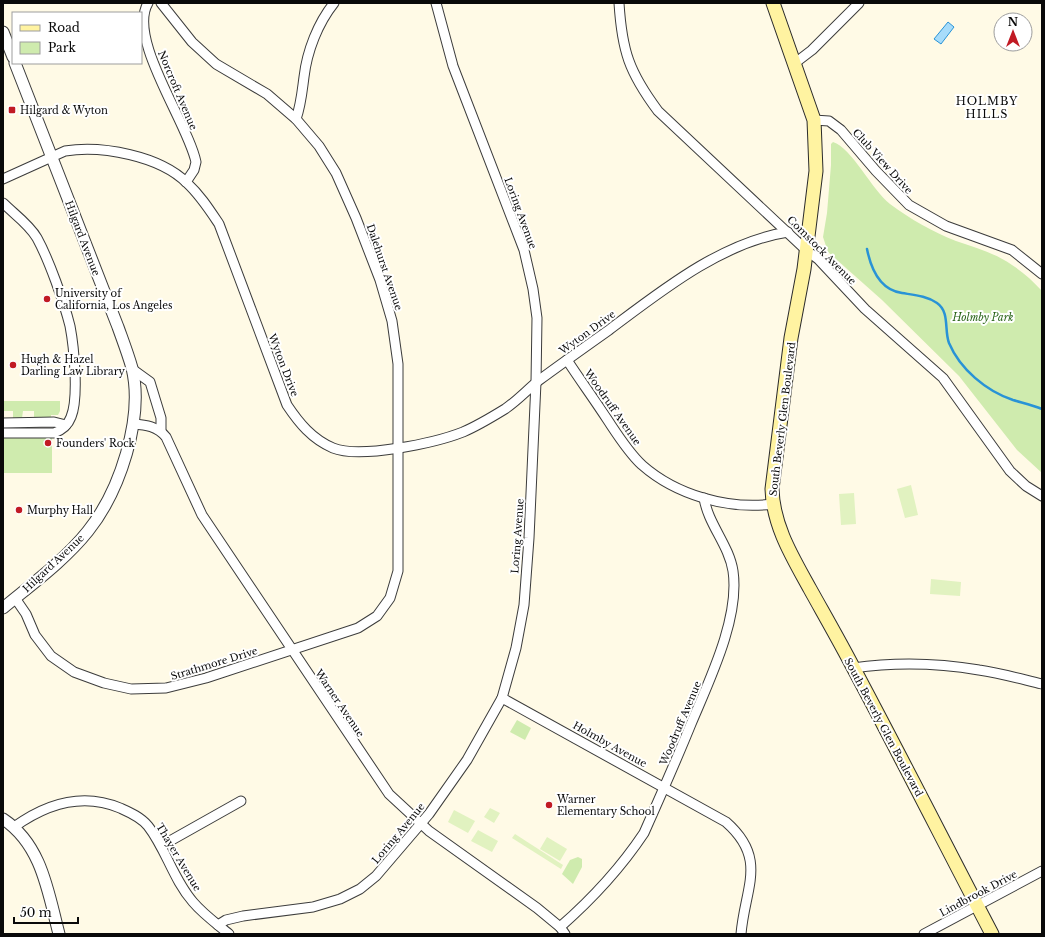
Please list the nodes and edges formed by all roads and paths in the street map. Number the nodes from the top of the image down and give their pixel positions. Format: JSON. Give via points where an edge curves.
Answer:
{"nodes":[{"id":1,"x":148,"y":3,"type":"edge"},
{"id":2,"x":161,"y":3,"type":"edge"},
{"id":3,"x":334,"y":3,"type":"edge"},
{"id":4,"x":436,"y":3,"type":"edge"},
{"id":5,"x":619,"y":3,"type":"edge"},
{"id":6,"x":773,"y":3,"type":"edge"},
{"id":7,"x":858,"y":3,"type":"edge"},
{"id":8,"x":3,"y":32,"type":"edge"},
{"id":9,"x":12,"y":54,"type":"edge"},
{"id":10,"x":795,"y":63,"type":"junction"},
{"id":11,"x":15,"y":64,"type":"edge"},
{"id":12,"x":296,"y":119,"type":"junction"},
{"id":13,"x":814,"y":120,"type":"junction"},
{"id":14,"x":52,"y":157,"type":"junction"},
{"id":15,"x":3,"y":179,"type":"edge"},
{"id":16,"x":186,"y":182,"type":"junction"},
{"id":17,"x":3,"y":203,"type":"edge"},
{"id":18,"x":788,"y":232,"type":"junction"},
{"id":19,"x":806,"y":250,"type":"junction"},
{"id":20,"x":1042,"y":274,"type":"edge"},
{"id":21,"x":568,"y":360,"type":"junction"},
{"id":22,"x":132,"y":369,"type":"junction"},
{"id":23,"x":536,"y":382,"type":"junction"},
{"id":24,"x":3,"y":423,"type":"edge"},
{"id":25,"x":132,"y":424,"type":"junction"},
{"id":26,"x":66,"y":425,"type":"junction"},
{"id":27,"x":160,"y":431,"type":"junction"},
{"id":28,"x":3,"y":433,"type":"edge"},
{"id":29,"x":399,"y":448,"type":"junction"},
{"id":30,"x":1042,"y":496,"type":"edge"},
{"id":31,"x":704,"y":498,"type":"junction"},
{"id":32,"x":772,"y":504,"type":"junction"},
{"id":33,"x":15,"y":598,"type":"junction"},
{"id":34,"x":3,"y":608,"type":"edge"},
{"id":35,"x":291,"y":650,"type":"junction"},
{"id":36,"x":853,"y":668,"type":"junction"},
{"id":37,"x":1042,"y":684,"type":"edge"},
{"id":38,"x":502,"y":698,"type":"junction"},
{"id":39,"x":665,"y":787,"type":"junction"},
{"id":40,"x":241,"y":801,"type":"dead end"},
{"id":41,"x":3,"y":819,"type":"edge"},
{"id":42,"x":420,"y":824,"type":"junction"},
{"id":43,"x":14,"y":827,"type":"junction"},
{"id":44,"x":161,"y":846,"type":"junction"},
{"id":45,"x":1042,"y":871,"type":"edge"},
{"id":46,"x":977,"y":905,"type":"junction"},
{"id":47,"x":218,"y":925,"type":"junction"},
{"id":48,"x":562,"y":931,"type":"edge"},
{"id":49,"x":59,"y":934,"type":"edge"},
{"id":50,"x":229,"y":934,"type":"edge"},
{"id":51,"x":741,"y":934,"type":"edge"},
{"id":52,"x":924,"y":934,"type":"edge"},
{"id":53,"x":992,"y":934,"type":"edge"}],
"edges":[{"from":1,"to":16,"type":"street","name":"Norcroft Avenue","via":[[144,32],[153,62],[196,162]]},
{"from":2,"to":12,"type":"street","name":"Dalehurst Avenue","via":[[192,42],[216,64],[267,94]]},
{"from":3,"to":12,"type":"street","via":[[309,52],[302,104]]},
{"from":4,"to":23,"type":"street","name":"Loring Avenue","via":[[453,66],[524,250],[537,318]]},
{"from":5,"to":18,"type":"street","name":"Comstock Avenue","via":[[625,52],[641,89],[658,111]]},
{"from":6,"to":10,"type":"main road","name":"South Beverly Glen Boulevard"},
{"from":7,"to":10,"type":"street","via":[[812,50]]},
{"from":8,"to":9,"type":"street"},
{"from":10,"to":13,"type":"main road","name":"South Beverly Glen Boulevard"},
{"from":11,"to":14,"type":"street","name":"Hilgard Avenue"},
{"from":12,"to":29,"type":"street","name":"Dalehurst Avenue","via":[[319,146],[336,173],[380,280],[392,321],[398,364]]},
{"from":13,"to":19,"type":"main road","name":"South Beverly Glen Boulevard","via":[[816,171]]},
{"from":13,"to":20,"type":"street","name":"Club View Drive","via":[[829,121],[841,130],[876,172],[909,205],[946,226],[1012,250]]},
{"from":14,"to":15,"type":"street","name":"Wyton Drive"},
{"from":14,"to":16,"type":"street","name":"Wyton Drive","via":[[76,149],[121,153],[143,158]]},
{"from":14,"to":22,"type":"street","name":"Hilgard Avenue"},
{"from":16,"to":29,"type":"street","name":"Wyton Drive","via":[[219,224],[287,405],[300,424],[315,439],[333,448],[354,453]]},
{"from":17,"to":26,"type":"street","via":[[37,238],[70,327],[73,352],[73,410]]},
{"from":18,"to":19,"type":"street","name":"Comstock Avenue"},
{"from":18,"to":21,"type":"street","name":"Wyton Drive","via":[[760,239],[701,266],[667,287]]},
{"from":19,"to":30,"type":"street","name":"Comstock Avenue","via":[[818,259],[864,309],[942,378],[1010,471]]},
{"from":19,"to":32,"type":"main road","name":"South Beverly Glen Boulevard","via":[[791,338]]},
{"from":21,"to":23,"type":"street","name":"Wyton Drive"},
{"from":21,"to":31,"type":"street","name":"Woodruff Avenue","via":[[624,444],[641,464],[673,485]]},
{"from":22,"to":25,"type":"street","name":"Hilgard Avenue"},
{"from":22,"to":27,"type":"street","via":[[150,382],[161,418]]},
{"from":23,"to":29,"type":"street","name":"Wyton Drive","via":[[506,408],[463,432],[432,442]]},
{"from":23,"to":38,"type":"street","name":"Loring Avenue","via":[[524,605],[516,648]]},
{"from":24,"to":26,"type":"street","via":[[54,422]]},
{"from":25,"to":27,"type":"street","via":[[150,426]]},
{"from":25,"to":33,"type":"street","name":"Hilgard Avenue","via":[[130,443],[104,509],[66,554]]},
{"from":26,"to":28,"type":"street","via":[[61,431],[54,433]]},
{"from":27,"to":35,"type":"street","name":"Warner Avenue","via":[[166,437],[202,515]]},
{"from":29,"to":35,"type":"street","name":"Dalehurst Avenue","via":[[398,571],[390,598],[377,616],[358,628]]},
{"from":31,"to":32,"type":"street","name":"Woodruff Avenue","via":[[755,507]]},
{"from":31,"to":39,"type":"street","name":"Woodruff Avenue","via":[[706,509],[733,569],[732,607],[710,680]]},
{"from":32,"to":36,"type":"main road","name":"South Beverly Glen Boulevard","via":[[782,536]]},
{"from":33,"to":34,"type":"street","name":"Hilgard Avenue"},
{"from":33,"to":35,"type":"street","name":"Strathmore Drive","via":[[51,656],[74,672],[131,689],[166,688],[206,678]]},
{"from":35,"to":42,"type":"street","name":"Warner Avenue","via":[[389,794]]},
{"from":36,"to":37,"type":"street","via":[[885,664],[941,666],[979,670]]},
{"from":36,"to":46,"type":"main road","name":"South Beverly Glen Boulevard"},
{"from":38,"to":39,"type":"street","name":"Holmby Avenue"},
{"from":38,"to":42,"type":"street","name":"Loring Avenue","via":[[467,760]]},
{"from":39,"to":48,"type":"street","name":"Woodruff Avenue","via":[[644,833],[630,854]]},
{"from":39,"to":51,"type":"street","name":"Holmby Avenue","via":[[726,822],[739,833],[747,846],[751,871]]},
{"from":40,"to":44,"type":"street"},
{"from":41,"to":43,"type":"street"},
{"from":42,"to":47,"type":"street","name":"Loring Avenue","via":[[376,876],[360,889],[340,899],[313,907],[243,916]]},
{"from":42,"to":48,"type":"street","name":"Warner Avenue","via":[[537,908]]},
{"from":43,"to":44,"type":"street","name":"Thayer Avenue","via":[[54,805],[92,800],[131,813],[147,824]]},
{"from":43,"to":49,"type":"street","via":[[38,861]]},
{"from":44,"to":47,"type":"street","name":"Thayer Avenue","via":[[192,902]]},
{"from":45,"to":46,"type":"street","name":"Lindbrook Drive"},
{"from":46,"to":52,"type":"street","name":"Lindbrook Drive"},
{"from":46,"to":53,"type":"main road","name":"South Beverly Glen Boulevard"},
{"from":47,"to":50,"type":"street","name":"Thayer Avenue"}]}
